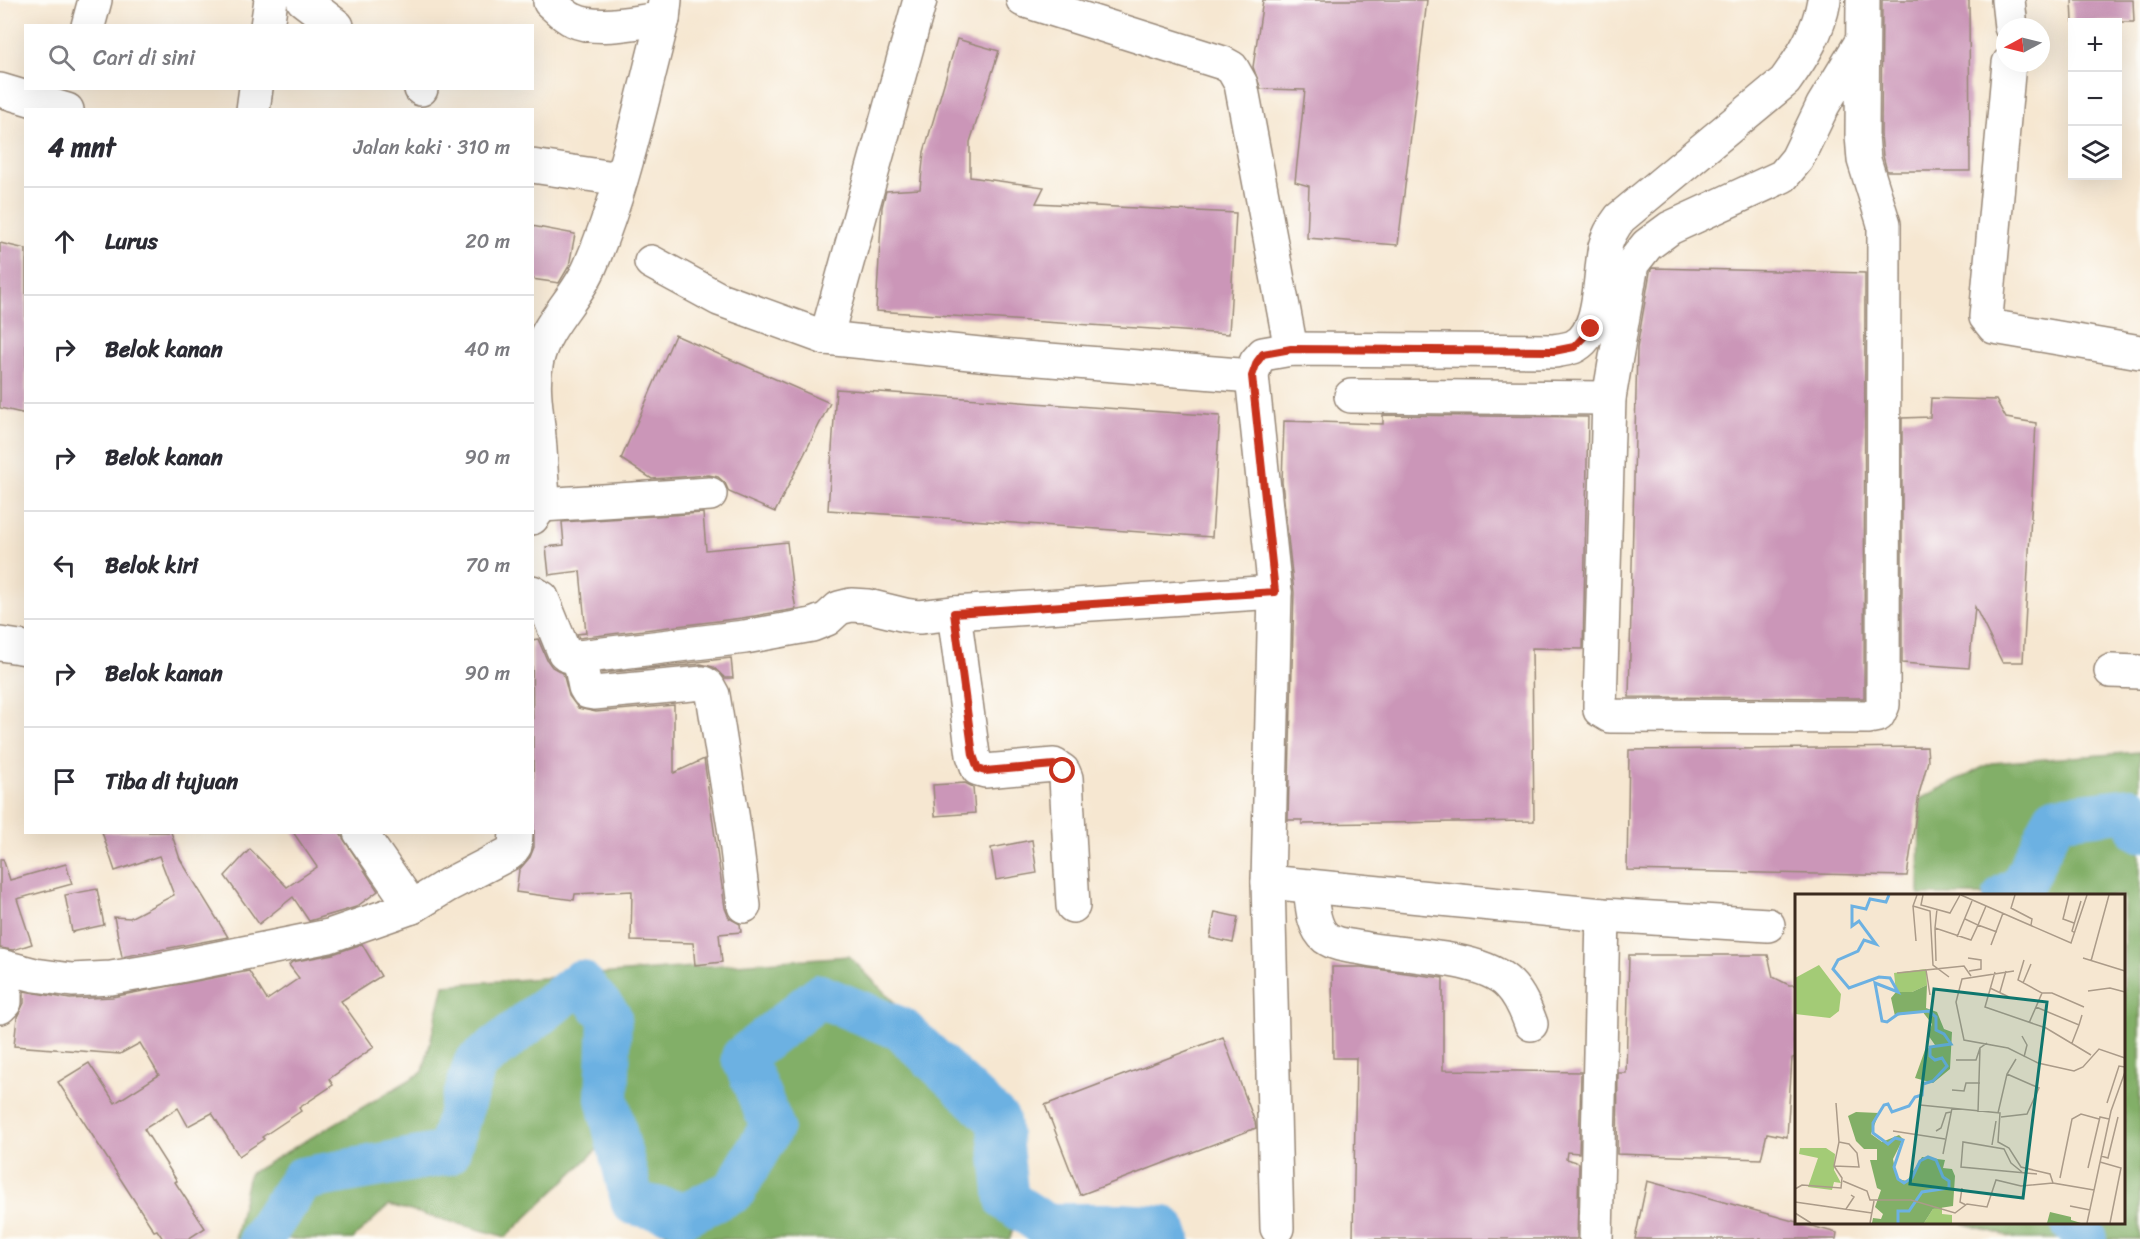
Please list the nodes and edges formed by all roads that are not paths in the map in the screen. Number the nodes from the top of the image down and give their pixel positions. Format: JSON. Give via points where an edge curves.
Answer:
{"nodes":[{"id":1,"x":95,"y":0,"type":"edge"},
{"id":2,"x":271,"y":0,"type":"edge"},
{"id":3,"x":303,"y":0,"type":"edge"},
{"id":4,"x":920,"y":0,"type":"edge"},
{"id":5,"x":1023,"y":0,"type":"edge"},
{"id":6,"x":1824,"y":0,"type":"edge"},
{"id":7,"x":1863,"y":0,"type":"edge"},
{"id":8,"x":2008,"y":0,"type":"edge"},
{"id":9,"x":550,"y":2,"type":"dead end"},
{"id":10,"x":664,"y":9,"type":"edge"},
{"id":11,"x":2010,"y":18,"type":"edge"},
{"id":12,"x":89,"y":24,"type":"edge"},
{"id":13,"x":267,"y":24,"type":"edge"},
{"id":14,"x":334,"y":24,"type":"edge"},
{"id":15,"x":1862,"y":41,"type":"junction"},
{"id":16,"x":2008,"y":72,"type":"edge"},
{"id":17,"x":0,"y":90,"type":"edge"},
{"id":18,"x":71,"y":90,"type":"edge"},
{"id":19,"x":256,"y":90,"type":"edge"},
{"id":20,"x":63,"y":108,"type":"edge"},
{"id":21,"x":66,"y":108,"type":"edge"},
{"id":22,"x":253,"y":108,"type":"edge"},
{"id":23,"x":534,"y":166,"type":"edge"},
{"id":24,"x":621,"y":179,"type":"junction"},
{"id":25,"x":651,"y":262,"type":"dead end"},
{"id":26,"x":826,"y":338,"type":"junction"},
{"id":27,"x":1291,"y":349,"type":"junction"},
{"id":28,"x":2140,"y":352,"type":"edge"},
{"id":29,"x":1252,"y":376,"type":"junction"},
{"id":30,"x":1351,"y":396,"type":"dead end"},
{"id":31,"x":1609,"y":398,"type":"junction"},
{"id":32,"x":710,"y":494,"type":"dead end"},
{"id":33,"x":537,"y":511,"type":"edge"},
{"id":34,"x":1275,"y":592,"type":"junction"},
{"id":35,"x":534,"y":593,"type":"edge"},
{"id":36,"x":954,"y":613,"type":"junction"},
{"id":37,"x":0,"y":644,"type":"edge"},
{"id":38,"x":24,"y":648,"type":"edge"},
{"id":39,"x":579,"y":657,"type":"junction"},
{"id":40,"x":361,"y":834,"type":"edge"},
{"id":41,"x":516,"y":834,"type":"edge"},
{"id":42,"x":1268,"y":882,"type":"junction"},
{"id":43,"x":1310,"y":886,"type":"junction"},
{"id":44,"x":744,"y":906,"type":"dead end"},
{"id":45,"x":1073,"y":906,"type":"dead end"},
{"id":46,"x":412,"y":907,"type":"junction"},
{"id":47,"x":1604,"y":915,"type":"junction"},
{"id":48,"x":1768,"y":925,"type":"dead end"},
{"id":49,"x":2,"y":967,"type":"edge"},
{"id":50,"x":0,"y":1006,"type":"edge"},
{"id":51,"x":1531,"y":1024,"type":"dead end"},
{"id":52,"x":1276,"y":1228,"type":"dead end"},
{"id":53,"x":1596,"y":1239,"type":"edge"}],
"edges":[{"from":1,"to":12,"type":"street"},
{"from":2,"to":13,"type":"street"},
{"from":3,"to":14,"type":"street"},
{"from":4,"to":26,"type":"street"},
{"from":5,"to":27,"type":"street","via":[[1232,68],[1241,84]]},
{"from":6,"to":27,"type":"street","via":[[1816,30],[1785,81],[1620,218],[1605,247],[1591,329],[1574,347],[1554,351]]},
{"from":7,"to":15,"type":"street"},
{"from":8,"to":11,"type":"street"},
{"from":9,"to":10,"type":"street","via":[[573,20],[604,25]]},
{"from":10,"to":24,"type":"street"},
{"from":15,"to":31,"type":"street","via":[[1797,159],[1783,176],[1670,228],[1647,244],[1632,264]]},
{"from":15,"to":31,"type":"street","via":[[1864,160],[1884,224],[1883,705],[1878,715],[1610,716],[1600,710]]},
{"from":16,"to":28,"type":"street","via":[[1986,317],[1994,327]]},
{"from":17,"to":20,"type":"street"},
{"from":18,"to":21,"type":"street"},
{"from":19,"to":22,"type":"street"},
{"from":23,"to":24,"type":"street"},
{"from":24,"to":33,"type":"street","via":[[588,271],[551,328],[537,358]]},
{"from":25,"to":26,"type":"street","via":[[719,299]]},
{"from":26,"to":29,"type":"street"},
{"from":27,"to":29,"type":"street","via":[[1263,354]]},
{"from":29,"to":34,"type":"street"},
{"from":30,"to":31,"type":"street"},
{"from":32,"to":33,"type":"street"},
{"from":34,"to":36,"type":"street"},
{"from":34,"to":42,"type":"street"},
{"from":35,"to":39,"type":"street","via":[[542,598],[564,652]]},
{"from":36,"to":39,"type":"street","via":[[919,617],[850,604],[812,625]]},
{"from":36,"to":45,"type":"street","via":[[978,769],[1054,765],[1063,771]]},
{"from":37,"to":38,"type":"street"},
{"from":39,"to":44,"type":"street","via":[[588,692],[703,683],[708,686],[717,718]]},
{"from":40,"to":46,"type":"street"},
{"from":41,"to":46,"type":"street","via":[[510,853]]},
{"from":42,"to":43,"type":"street"},
{"from":42,"to":52,"type":"street"},
{"from":43,"to":47,"type":"street"},
{"from":43,"to":51,"type":"street","via":[[1315,919],[1326,938],[1371,950],[1471,964],[1496,973],[1523,1003]]},
{"from":46,"to":49,"type":"street","via":[[329,936],[111,978],[72,980]]},
{"from":47,"to":48,"type":"street"},
{"from":47,"to":53,"type":"street"},
{"from":49,"to":50,"type":"street","via":[[6,1002]]}]}
